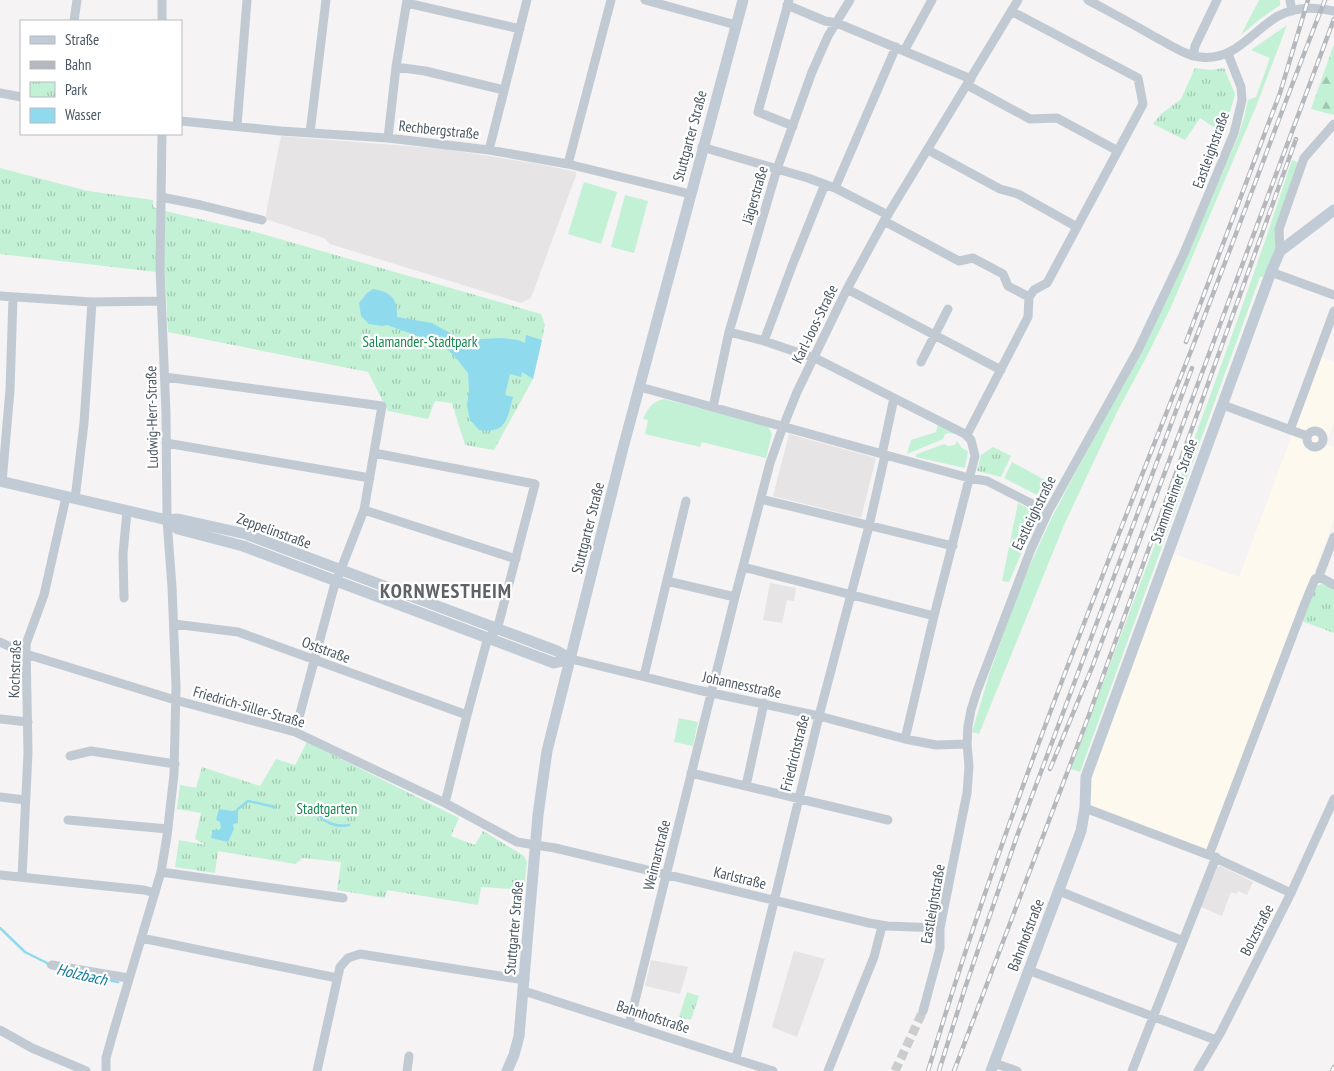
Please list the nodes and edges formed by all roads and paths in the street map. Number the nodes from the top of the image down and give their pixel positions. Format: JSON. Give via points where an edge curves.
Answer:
{"nodes":[{"id":1,"x":77,"y":0,"type":"edge"},
{"id":2,"x":162,"y":0,"type":"edge"},
{"id":3,"x":247,"y":0,"type":"edge"},
{"id":4,"x":326,"y":0,"type":"edge"},
{"id":5,"x":527,"y":0,"type":"edge"},
{"id":6,"x":611,"y":0,"type":"edge"},
{"id":7,"x":645,"y":0,"type":"edge"},
{"id":8,"x":743,"y":0,"type":"edge"},
{"id":9,"x":850,"y":0,"type":"edge"},
{"id":10,"x":932,"y":0,"type":"edge"},
{"id":11,"x":1018,"y":0,"type":"edge"},
{"id":12,"x":1088,"y":0,"type":"edge"},
{"id":13,"x":1217,"y":0,"type":"edge"},
{"id":14,"x":1290,"y":0,"type":"edge"},
{"id":15,"x":407,"y":2,"type":"edge"},
{"id":16,"x":788,"y":2,"type":"edge"},
{"id":17,"x":668,"y":3,"type":"edge"},
{"id":18,"x":1012,"y":10,"type":"junction"},
{"id":19,"x":1293,"y":11,"type":"junction"},
{"id":20,"x":1334,"y":12,"type":"edge"},
{"id":21,"x":74,"y":20,"type":"edge"},
{"id":22,"x":162,"y":20,"type":"edge"},
{"id":23,"x":837,"y":23,"type":"junction"},
{"id":24,"x":736,"y":25,"type":"junction"},
{"id":25,"x":520,"y":29,"type":"junction"},
{"id":26,"x":900,"y":49,"type":"junction"},
{"id":27,"x":1228,"y":54,"type":"junction"},
{"id":28,"x":1193,"y":56,"type":"junction"},
{"id":29,"x":396,"y":67,"type":"junction"},
{"id":30,"x":969,"y":82,"type":"junction"},
{"id":31,"x":504,"y":90,"type":"junction"},
{"id":32,"x":0,"y":93,"type":"edge"},
{"id":33,"x":20,"y":97,"type":"edge"},
{"id":34,"x":182,"y":121,"type":"edge"},
{"id":35,"x":1334,"y":124,"type":"edge"},
{"id":36,"x":237,"y":126,"type":"junction"},
{"id":37,"x":793,"y":126,"type":"junction"},
{"id":38,"x":310,"y":132,"type":"junction"},
{"id":39,"x":162,"y":135,"type":"edge"},
{"id":40,"x":388,"y":138,"type":"junction"},
{"id":41,"x":702,"y":147,"type":"junction"},
{"id":42,"x":489,"y":150,"type":"junction"},
{"id":43,"x":928,"y":150,"type":"junction"},
{"id":44,"x":1118,"y":151,"type":"junction"},
{"id":45,"x":568,"y":164,"type":"junction"},
{"id":46,"x":776,"y":169,"type":"junction"},
{"id":47,"x":825,"y":184,"type":"junction"},
{"id":48,"x":835,"y":188,"type":"junction"},
{"id":49,"x":690,"y":194,"type":"junction"},
{"id":50,"x":161,"y":197,"type":"junction"},
{"id":51,"x":1334,"y":210,"type":"edge"},
{"id":52,"x":886,"y":218,"type":"junction"},
{"id":53,"x":262,"y":220,"type":"dead end"},
{"id":54,"x":1077,"y":227,"type":"junction"},
{"id":55,"x":1280,"y":251,"type":"junction"},
{"id":56,"x":1271,"y":272,"type":"junction"},
{"id":57,"x":847,"y":289,"type":"junction"},
{"id":58,"x":1334,"y":295,"type":"edge"},
{"id":59,"x":0,"y":296,"type":"edge"},
{"id":60,"x":1029,"y":296,"type":"junction"},
{"id":61,"x":13,"y":298,"type":"junction"},
{"id":62,"x":161,"y":301,"type":"junction"},
{"id":63,"x":92,"y":302,"type":"junction"},
{"id":64,"x":948,"y":309,"type":"dead end"},
{"id":65,"x":1334,"y":311,"type":"edge"},
{"id":66,"x":729,"y":332,"type":"junction"},
{"id":67,"x":936,"y":334,"type":"junction"},
{"id":68,"x":764,"y":341,"type":"junction"},
{"id":69,"x":814,"y":358,"type":"junction"},
{"id":70,"x":921,"y":362,"type":"dead end"},
{"id":71,"x":1001,"y":370,"type":"junction"},
{"id":72,"x":165,"y":378,"type":"junction"},
{"id":73,"x":640,"y":387,"type":"junction"},
{"id":74,"x":894,"y":398,"type":"junction"},
{"id":75,"x":1223,"y":405,"type":"junction"},
{"id":76,"x":713,"y":407,"type":"junction"},
{"id":77,"x":784,"y":426,"type":"junction"},
{"id":78,"x":1290,"y":430,"type":"junction"},
{"id":79,"x":969,"y":431,"type":"dead end"},
{"id":80,"x":1307,"y":436,"type":"dead end"},
{"id":81,"x":166,"y":443,"type":"junction"},
{"id":82,"x":374,"y":453,"type":"junction"},
{"id":83,"x":884,"y":455,"type":"junction"},
{"id":84,"x":370,"y":478,"type":"junction"},
{"id":85,"x":969,"y":478,"type":"junction"},
{"id":86,"x":1,"y":481,"type":"edge"},
{"id":87,"x":70,"y":498,"type":"junction"},
{"id":88,"x":762,"y":500,"type":"junction"},
{"id":89,"x":686,"y":501,"type":"dead end"},
{"id":90,"x":364,"y":510,"type":"junction"},
{"id":91,"x":127,"y":511,"type":"junction"},
{"id":92,"x":1048,"y":512,"type":"junction"},
{"id":93,"x":168,"y":520,"type":"junction"},
{"id":94,"x":869,"y":526,"type":"junction"},
{"id":95,"x":1334,"y":537,"type":"edge"},
{"id":96,"x":952,"y":546,"type":"junction"},
{"id":97,"x":516,"y":559,"type":"junction"},
{"id":98,"x":743,"y":567,"type":"junction"},
{"id":99,"x":338,"y":575,"type":"junction"},
{"id":100,"x":1320,"y":577,"type":"junction"},
{"id":101,"x":666,"y":581,"type":"junction"},
{"id":102,"x":1334,"y":584,"type":"edge"},
{"id":103,"x":850,"y":596,"type":"junction"},
{"id":104,"x":735,"y":597,"type":"junction"},
{"id":105,"x":124,"y":598,"type":"dead end"},
{"id":106,"x":934,"y":616,"type":"junction"},
{"id":107,"x":174,"y":624,"type":"junction"},
{"id":108,"x":493,"y":633,"type":"junction"},
{"id":109,"x":0,"y":642,"type":"edge"},
{"id":110,"x":26,"y":654,"type":"junction"},
{"id":111,"x":571,"y":659,"type":"junction"},
{"id":112,"x":314,"y":660,"type":"junction"},
{"id":113,"x":644,"y":676,"type":"junction"},
{"id":114,"x":712,"y":692,"type":"junction"},
{"id":115,"x":175,"y":700,"type":"junction"},
{"id":116,"x":764,"y":703,"type":"junction"},
{"id":117,"x":466,"y":715,"type":"junction"},
{"id":118,"x":819,"y":716,"type":"junction"},
{"id":119,"x":0,"y":719,"type":"edge"},
{"id":120,"x":28,"y":722,"type":"junction"},
{"id":121,"x":295,"y":732,"type":"junction"},
{"id":122,"x":905,"y":739,"type":"junction"},
{"id":123,"x":967,"y":744,"type":"junction"},
{"id":124,"x":70,"y":756,"type":"dead end"},
{"id":125,"x":175,"y":764,"type":"junction"},
{"id":126,"x":691,"y":773,"type":"junction"},
{"id":127,"x":746,"y":786,"type":"junction"},
{"id":128,"x":0,"y":797,"type":"edge"},
{"id":129,"x":798,"y":799,"type":"junction"},
{"id":130,"x":1334,"y":799,"type":"edge"},
{"id":131,"x":25,"y":800,"type":"junction"},
{"id":132,"x":445,"y":803,"type":"junction"},
{"id":133,"x":1085,"y":808,"type":"junction"},
{"id":134,"x":68,"y":820,"type":"dead end"},
{"id":135,"x":888,"y":820,"type":"dead end"},
{"id":136,"x":168,"y":829,"type":"junction"},
{"id":137,"x":536,"y":845,"type":"junction"},
{"id":138,"x":1213,"y":856,"type":"junction"},
{"id":139,"x":161,"y":872,"type":"junction"},
{"id":140,"x":0,"y":875,"type":"edge"},
{"id":141,"x":667,"y":875,"type":"junction"},
{"id":142,"x":22,"y":877,"type":"junction"},
{"id":143,"x":1059,"y":891,"type":"junction"},
{"id":144,"x":155,"y":893,"type":"junction"},
{"id":145,"x":1291,"y":893,"type":"junction"},
{"id":146,"x":343,"y":898,"type":"dead end"},
{"id":147,"x":773,"y":901,"type":"junction"},
{"id":148,"x":882,"y":926,"type":"junction"},
{"id":149,"x":940,"y":928,"type":"junction"},
{"id":150,"x":141,"y":938,"type":"junction"},
{"id":151,"x":1183,"y":941,"type":"junction"},
{"id":152,"x":52,"y":965,"type":"dead end"},
{"id":153,"x":1028,"y":970,"type":"junction"},
{"id":154,"x":128,"y":978,"type":"junction"},
{"id":155,"x":337,"y":978,"type":"junction"},
{"id":156,"x":524,"y":986,"type":"junction"},
{"id":157,"x":923,"y":1011,"type":"tunnel mouth"},
{"id":158,"x":1153,"y":1017,"type":"junction"},
{"id":159,"x":629,"y":1025,"type":"junction"},
{"id":160,"x":0,"y":1030,"type":"edge"},
{"id":161,"x":1216,"y":1040,"type":"junction"},
{"id":162,"x":409,"y":1056,"type":"dead end"},
{"id":163,"x":736,"y":1058,"type":"junction"},
{"id":164,"x":993,"y":1067,"type":"edge"},
{"id":165,"x":86,"y":1071,"type":"edge"},
{"id":166,"x":106,"y":1071,"type":"edge"},
{"id":167,"x":318,"y":1071,"type":"edge"},
{"id":168,"x":407,"y":1071,"type":"edge"},
{"id":169,"x":507,"y":1071,"type":"edge"},
{"id":170,"x":773,"y":1071,"type":"edge"},
{"id":171,"x":828,"y":1071,"type":"edge"},
{"id":172,"x":1017,"y":1071,"type":"edge"},
{"id":173,"x":1132,"y":1071,"type":"edge"},
{"id":174,"x":1198,"y":1071,"type":"edge"}],
"edges":[{"from":1,"to":21,"type":"street"},
{"from":2,"to":22,"type":"street"},
{"from":3,"to":36,"type":"street"},
{"from":4,"to":38,"type":"street"},
{"from":5,"to":25,"type":"street"},
{"from":6,"to":45,"type":"street"},
{"from":7,"to":17,"type":"street"},
{"from":8,"to":24,"type":"main road","name":"Stuttgarter Straße"},
{"from":9,"to":23,"type":"street","name":"Jägerstraße"},
{"from":10,"to":26,"type":"street"},
{"from":11,"to":18,"type":"street","name":"Karl-Joos-Straße"},
{"from":12,"to":28,"type":"street"},
{"from":13,"to":28,"type":"street"},
{"from":14,"to":19,"type":"street"},
{"from":15,"to":25,"type":"street"},
{"from":15,"to":29,"type":"street"},
{"from":16,"to":23,"type":"street","via":[[825,21]]},
{"from":16,"to":37,"type":"street","via":[[758,112]]},
{"from":17,"to":24,"type":"street"},
{"from":18,"to":30,"type":"street","name":"Karl-Joos-Straße"},
{"from":18,"to":44,"type":"street","via":[[1138,78],[1143,104]]},
{"from":19,"to":20,"type":"street","via":[[1309,8]]},
{"from":19,"to":27,"type":"street","via":[[1278,16]]},
{"from":23,"to":26,"type":"street"},
{"from":23,"to":37,"type":"street","name":"Jägerstraße","via":[[824,45]]},
{"from":24,"to":41,"type":"main road","name":"Stuttgarter Straße"},
{"from":25,"to":31,"type":"street"},
{"from":26,"to":30,"type":"street"},
{"from":26,"to":48,"type":"street"},
{"from":27,"to":28,"type":"street","via":[[1210,58]]},
{"from":27,"to":92,"type":"street","name":"Eastleighstraße","via":[[1241,87],[1242,100],[1234,133],[1184,253],[1138,350]]},
{"from":29,"to":31,"type":"street"},
{"from":29,"to":40,"type":"street"},
{"from":30,"to":43,"type":"street","name":"Karl-Joos-Straße"},
{"from":30,"to":44,"type":"street","via":[[1030,119],[1057,118]]},
{"from":31,"to":42,"type":"street"},
{"from":32,"to":33,"type":"street"},
{"from":34,"to":36,"type":"street","name":"Rechbergstraße"},
{"from":35,"to":55,"type":"street","via":[[1304,158],[1279,229]]},
{"from":36,"to":38,"type":"street","name":"Rechbergstraße"},
{"from":37,"to":46,"type":"street","name":"Jägerstraße"},
{"from":38,"to":40,"type":"street","name":"Rechbergstraße"},
{"from":39,"to":50,"type":"street","name":"Ludwig-Herr-Straße"},
{"from":40,"to":42,"type":"street","name":"Rechbergstraße"},
{"from":41,"to":46,"type":"street"},
{"from":41,"to":49,"type":"main road","name":"Stuttgarter Straße"},
{"from":42,"to":45,"type":"street","name":"Rechbergstraße"},
{"from":43,"to":52,"type":"street","name":"Karl-Joos-Straße"},
{"from":43,"to":54,"type":"street"},
{"from":44,"to":54,"type":"street"},
{"from":45,"to":49,"type":"street","name":"Rechbergstraße"},
{"from":46,"to":47,"type":"street"},
{"from":46,"to":66,"type":"street","name":"Jägerstraße"},
{"from":47,"to":48,"type":"street"},
{"from":47,"to":68,"type":"street"},
{"from":48,"to":52,"type":"street"},
{"from":49,"to":73,"type":"main road","name":"Stuttgarter Straße"},
{"from":50,"to":53,"type":"street"},
{"from":50,"to":62,"type":"street","name":"Ludwig-Herr-Straße"},
{"from":51,"to":55,"type":"main road","name":"Stammheimer Straße"},
{"from":52,"to":57,"type":"street","name":"Karl-Joos-Straße"},
{"from":52,"to":60,"type":"street","via":[[959,261],[973,258],[1003,274],[1008,286]]},
{"from":54,"to":60,"type":"street","via":[[1047,283]]},
{"from":55,"to":56,"type":"main road","name":"Stammheimer Straße"},
{"from":56,"to":58,"type":"street"},
{"from":56,"to":75,"type":"main road","name":"Stammheimer Straße"},
{"from":57,"to":67,"type":"street"},
{"from":57,"to":69,"type":"street","name":"Karl-Joos-Straße"},
{"from":59,"to":61,"type":"street"},
{"from":60,"to":71,"type":"street","via":[[1028,317]]},
{"from":61,"to":63,"type":"street"},
{"from":61,"to":86,"type":"street","via":[[10,390]]},
{"from":62,"to":63,"type":"street"},
{"from":62,"to":72,"type":"street","name":"Ludwig-Herr-Straße"},
{"from":63,"to":87,"type":"street","name":"Kochstraße","via":[[84,423]]},
{"from":64,"to":67,"type":"street"},
{"from":65,"to":78,"type":"street"},
{"from":66,"to":68,"type":"street"},
{"from":66,"to":76,"type":"street","name":"Jägerstraße"},
{"from":67,"to":70,"type":"street"},
{"from":67,"to":71,"type":"street"},
{"from":68,"to":69,"type":"street"},
{"from":69,"to":74,"type":"street"},
{"from":69,"to":77,"type":"street","name":"Karl-Joos-Straße"},
{"from":71,"to":79,"type":"street"},
{"from":72,"to":81,"type":"street","name":"Ludwig-Herr-Straße"},
{"from":72,"to":82,"type":"street","via":[[382,406]]},
{"from":73,"to":76,"type":"street"},
{"from":73,"to":111,"type":"main road","name":"Stuttgarter Straße"},
{"from":74,"to":83,"type":"street","name":"Friedrichstraße"},
{"from":74,"to":85,"type":"street","via":[[971,440],[975,456]]},
{"from":75,"to":78,"type":"street"},
{"from":75,"to":133,"type":"main road","name":"Stammheimer Straße","via":[[1086,777]]},
{"from":76,"to":77,"type":"street"},
{"from":77,"to":83,"type":"street"},
{"from":77,"to":88,"type":"street","name":"Karl-Joos-Straße","via":[[770,463]]},
{"from":78,"to":80,"type":"street"},
{"from":81,"to":84,"type":"street"},
{"from":81,"to":93,"type":"street","name":"Ludwig-Herr-Straße"},
{"from":82,"to":84,"type":"street"},
{"from":82,"to":97,"type":"street","via":[[535,484]]},
{"from":83,"to":85,"type":"street"},
{"from":83,"to":94,"type":"street","name":"Friedrichstraße"},
{"from":84,"to":90,"type":"street"},
{"from":85,"to":92,"type":"street","via":[[987,481]]},
{"from":85,"to":96,"type":"street"},
{"from":86,"to":87,"type":"main road","name":"Zeppelinstraße"},
{"from":87,"to":91,"type":"main road","name":"Zeppelinstraße"},
{"from":87,"to":110,"type":"street","name":"Kochstraße","via":[[44,595],[26,644]]},
{"from":88,"to":94,"type":"street"},
{"from":88,"to":98,"type":"street","name":"Karl-Joos-Straße"},
{"from":89,"to":101,"type":"street"},
{"from":90,"to":97,"type":"street"},
{"from":90,"to":99,"type":"street"},
{"from":91,"to":93,"type":"main road","name":"Zeppelinstraße"},
{"from":91,"to":105,"type":"street","via":[[123,554]]},
{"from":92,"to":123,"type":"street","name":"Eastleighstraße","via":[[970,710]]},
{"from":93,"to":99,"type":"main road","name":"Zeppelinstraße","via":[[178,528]]},
{"from":93,"to":107,"type":"street","name":"Ludwig-Herr-Straße"},
{"from":94,"to":96,"type":"street"},
{"from":94,"to":103,"type":"street","name":"Friedrichstraße"},
{"from":95,"to":100,"type":"street"},
{"from":96,"to":106,"type":"street"},
{"from":97,"to":108,"type":"street"},
{"from":98,"to":103,"type":"street"},
{"from":98,"to":104,"type":"street","name":"Karl-Joos-Straße"},
{"from":99,"to":108,"type":"main road","name":"Zeppelinstraße"},
{"from":99,"to":112,"type":"street"},
{"from":100,"to":102,"type":"street"},
{"from":100,"to":138,"type":"street","via":[[1315,579],[1302,609]]},
{"from":101,"to":104,"type":"street"},
{"from":101,"to":113,"type":"street"},
{"from":103,"to":106,"type":"street"},
{"from":103,"to":118,"type":"street","name":"Friedrichstraße"},
{"from":104,"to":114,"type":"street","name":"Karl-Joos-Straße"},
{"from":106,"to":122,"type":"street"},
{"from":107,"to":112,"type":"street","name":"Oststraße","via":[[238,632]]},
{"from":107,"to":115,"type":"street","name":"Ludwig-Herr-Straße"},
{"from":108,"to":111,"type":"main road","name":"Zeppelinstraße","via":[[554,662]]},
{"from":108,"to":117,"type":"street"},
{"from":109,"to":110,"type":"street","name":"Friedrich-Siller-Straße"},
{"from":110,"to":115,"type":"street","name":"Friedrich-Siller-Straße"},
{"from":110,"to":120,"type":"street","name":"Kochstraße"},
{"from":111,"to":113,"type":"street","name":"Johannesstraße"},
{"from":111,"to":137,"type":"main road","name":"Stuttgarter Straße","via":[[544,770]]},
{"from":112,"to":117,"type":"street","name":"Oststraße"},
{"from":112,"to":121,"type":"street"},
{"from":113,"to":114,"type":"street","name":"Johannesstraße"},
{"from":114,"to":116,"type":"street","name":"Johannesstraße"},
{"from":114,"to":126,"type":"street","name":"Weimarstraße"},
{"from":115,"to":121,"type":"street","name":"Friedrich-Siller-Straße"},
{"from":115,"to":125,"type":"street","name":"Ludwig-Herr-Straße"},
{"from":116,"to":118,"type":"street","name":"Johannesstraße"},
{"from":116,"to":127,"type":"street"},
{"from":117,"to":132,"type":"street"},
{"from":118,"to":122,"type":"street","name":"Johannesstraße"},
{"from":118,"to":129,"type":"street","name":"Friedrichstraße"},
{"from":119,"to":120,"type":"street"},
{"from":120,"to":131,"type":"street","name":"Kochstraße"},
{"from":121,"to":132,"type":"street","name":"Friedrich-Siller-Straße"},
{"from":122,"to":123,"type":"street","name":"Johannesstraße","via":[[936,745]]},
{"from":123,"to":149,"type":"street","name":"Eastleighstraße","via":[[969,780]]},
{"from":124,"to":125,"type":"street","via":[[91,751]]},
{"from":125,"to":136,"type":"street","name":"Ludwig-Herr-Straße"},
{"from":126,"to":127,"type":"street"},
{"from":126,"to":141,"type":"street","name":"Weimarstraße"},
{"from":127,"to":129,"type":"street"},
{"from":128,"to":131,"type":"street"},
{"from":129,"to":135,"type":"street"},
{"from":129,"to":147,"type":"street","name":"Friedrichstraße"},
{"from":130,"to":145,"type":"street","name":"Bolzstraße"},
{"from":131,"to":142,"type":"street","name":"Kochstraße"},
{"from":132,"to":137,"type":"street","name":"Friedrich-Siller-Straße","via":[[517,842]]},
{"from":133,"to":138,"type":"street"},
{"from":133,"to":143,"type":"main road","name":"Bahnhofstraße","via":[[1081,831]]},
{"from":134,"to":136,"type":"street"},
{"from":136,"to":139,"type":"street","name":"Ludwig-Herr-Straße"},
{"from":137,"to":141,"type":"street","name":"Karlstraße"},
{"from":137,"to":156,"type":"main road","name":"Stuttgarter Straße"},
{"from":138,"to":145,"type":"street"},
{"from":138,"to":151,"type":"street"},
{"from":139,"to":144,"type":"street","name":"Ludwig-Herr-Straße"},
{"from":139,"to":146,"type":"street"},
{"from":140,"to":142,"type":"street"},
{"from":141,"to":147,"type":"street","name":"Karlstraße"},
{"from":141,"to":159,"type":"street","name":"Weimarstraße"},
{"from":142,"to":144,"type":"street"},
{"from":143,"to":151,"type":"street"},
{"from":143,"to":153,"type":"main road","name":"Bahnhofstraße"},
{"from":144,"to":150,"type":"street","name":"Ludwig-Herr-Straße"},
{"from":145,"to":161,"type":"street","name":"Bolzstraße"},
{"from":147,"to":148,"type":"street","name":"Karlstraße"},
{"from":147,"to":163,"type":"street","name":"Friedrichstraße"},
{"from":148,"to":149,"type":"street","name":"Karlstraße"},
{"from":148,"to":171,"type":"street","via":[[874,957]]},
{"from":149,"to":157,"type":"street","name":"Eastleighstraße","via":[[940,948]]},
{"from":150,"to":154,"type":"street","name":"Ludwig-Herr-Straße"},
{"from":150,"to":155,"type":"street"},
{"from":151,"to":158,"type":"street"},
{"from":152,"to":154,"type":"street"},
{"from":153,"to":158,"type":"street"},
{"from":153,"to":164,"type":"main road","name":"Bahnhofstraße"},
{"from":154,"to":166,"type":"street","name":"Ludwig-Herr-Straße","via":[[106,1058]]},
{"from":155,"to":156,"type":"street","name":"Bahnhofstraße","via":[[340,967],[348,958],[360,954]]},
{"from":155,"to":167,"type":"street"},
{"from":156,"to":159,"type":"street","name":"Bahnhofstraße"},
{"from":156,"to":169,"type":"main road","name":"Stuttgarter Straße","via":[[517,1045]]},
{"from":158,"to":161,"type":"street"},
{"from":158,"to":173,"type":"street"},
{"from":159,"to":163,"type":"street","name":"Bahnhofstraße"},
{"from":160,"to":165,"type":"street"},
{"from":161,"to":174,"type":"street","name":"Bolzstraße"},
{"from":162,"to":168,"type":"street"},
{"from":163,"to":170,"type":"street","name":"Bahnhofstraße"},
{"from":164,"to":172,"type":"street"}]}
